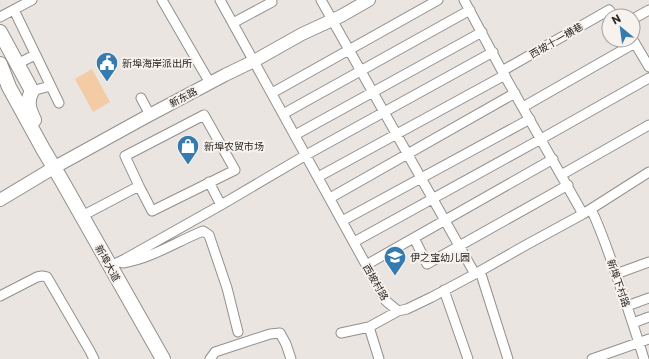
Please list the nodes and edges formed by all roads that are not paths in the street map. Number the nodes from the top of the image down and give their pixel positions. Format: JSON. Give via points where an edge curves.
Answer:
{"nodes":[{"id":1,"x":32,"y":0,"type":"edge"},
{"id":2,"x":162,"y":0,"type":"edge"},
{"id":3,"x":220,"y":0,"type":"edge"},
{"id":4,"x":321,"y":0,"type":"edge"},
{"id":5,"x":369,"y":0,"type":"edge"},
{"id":6,"x":438,"y":0,"type":"edge"},
{"id":7,"x":464,"y":0,"type":"edge"},
{"id":8,"x":272,"y":2,"type":"dead end"},
{"id":9,"x":14,"y":10,"type":"junction"},
{"id":10,"x":470,"y":10,"type":"junction"},
{"id":11,"x":0,"y":17,"type":"edge"},
{"id":12,"x":601,"y":19,"type":"edge"},
{"id":13,"x":332,"y":20,"type":"junction"},
{"id":14,"x":233,"y":23,"type":"junction"},
{"id":15,"x":0,"y":32,"type":"edge"},
{"id":16,"x":482,"y":32,"type":"junction"},
{"id":17,"x":624,"y":48,"type":"edge"},
{"id":18,"x":638,"y":48,"type":"edge"},
{"id":19,"x":349,"y":50,"type":"junction"},
{"id":20,"x":493,"y":52,"type":"junction"},
{"id":21,"x":35,"y":55,"type":"junction"},
{"id":22,"x":254,"y":61,"type":"junction"},
{"id":23,"x":0,"y":64,"type":"edge"},
{"id":24,"x":17,"y":64,"type":"junction"},
{"id":25,"x":649,"y":67,"type":"edge"},
{"id":26,"x":361,"y":71,"type":"junction"},
{"id":27,"x":504,"y":73,"type":"junction"},
{"id":28,"x":649,"y":78,"type":"edge"},
{"id":29,"x":210,"y":83,"type":"junction"},
{"id":30,"x":50,"y":86,"type":"junction"},
{"id":31,"x":32,"y":91,"type":"junction"},
{"id":32,"x":373,"y":92,"type":"junction"},
{"id":33,"x":272,"y":93,"type":"junction"},
{"id":34,"x":515,"y":93,"type":"junction"},
{"id":35,"x":141,"y":98,"type":"dead end"},
{"id":36,"x":58,"y":103,"type":"dead end"},
{"id":37,"x":523,"y":107,"type":"junction"},
{"id":38,"x":384,"y":112,"type":"junction"},
{"id":39,"x":283,"y":114,"type":"junction"},
{"id":40,"x":150,"y":115,"type":"junction"},
{"id":41,"x":530,"y":119,"type":"junction"},
{"id":42,"x":649,"y":125,"type":"edge"},
{"id":43,"x":396,"y":134,"type":"junction"},
{"id":44,"x":295,"y":136,"type":"junction"},
{"id":45,"x":541,"y":139,"type":"junction"},
{"id":46,"x":408,"y":154,"type":"junction"},
{"id":47,"x":306,"y":155,"type":"junction"},
{"id":48,"x":553,"y":159,"type":"junction"},
{"id":49,"x":55,"y":167,"type":"junction"},
{"id":50,"x":649,"y":172,"type":"edge"},
{"id":51,"x":561,"y":175,"type":"junction"},
{"id":52,"x":318,"y":177,"type":"junction"},
{"id":53,"x":421,"y":178,"type":"junction"},
{"id":54,"x":209,"y":182,"type":"junction"},
{"id":55,"x":568,"y":185,"type":"junction"},
{"id":56,"x":139,"y":186,"type":"junction"},
{"id":57,"x":330,"y":198,"type":"junction"},
{"id":58,"x":433,"y":199,"type":"junction"},
{"id":59,"x":0,"y":200,"type":"edge"},
{"id":60,"x":221,"y":205,"type":"junction"},
{"id":61,"x":587,"y":211,"type":"junction"},
{"id":62,"x":82,"y":216,"type":"junction"},
{"id":63,"x":445,"y":220,"type":"junction"},
{"id":64,"x":342,"y":221,"type":"junction"},
{"id":65,"x":414,"y":238,"type":"junction"},
{"id":66,"x":354,"y":242,"type":"junction"},
{"id":67,"x":460,"y":246,"type":"junction"},
{"id":68,"x":649,"y":262,"type":"edge"},
{"id":69,"x":366,"y":265,"type":"junction"},
{"id":70,"x":110,"y":266,"type":"junction"},
{"id":71,"x":478,"y":272,"type":"junction"},
{"id":72,"x":616,"y":274,"type":"junction"},
{"id":73,"x":444,"y":290,"type":"junction"},
{"id":74,"x":0,"y":296,"type":"edge"},
{"id":75,"x":649,"y":298,"type":"edge"},
{"id":76,"x":627,"y":306,"type":"junction"},
{"id":77,"x":398,"y":311,"type":"junction"},
{"id":78,"x":649,"y":317,"type":"edge"},
{"id":79,"x":633,"y":323,"type":"junction"},
{"id":80,"x":369,"y":327,"type":"junction"},
{"id":81,"x":238,"y":332,"type":"dead end"},
{"id":82,"x":341,"y":333,"type":"dead end"},
{"id":83,"x":649,"y":338,"type":"edge"},
{"id":84,"x":639,"y":342,"type":"junction"},
{"id":85,"x":94,"y":359,"type":"edge"},
{"id":86,"x":162,"y":359,"type":"edge"},
{"id":87,"x":210,"y":359,"type":"edge"},
{"id":88,"x":291,"y":359,"type":"edge"},
{"id":89,"x":379,"y":359,"type":"edge"},
{"id":90,"x":468,"y":359,"type":"edge"},
{"id":91,"x":508,"y":359,"type":"edge"},
{"id":92,"x":592,"y":359,"type":"edge"},
{"id":93,"x":644,"y":359,"type":"edge"}],
"edges":[{"from":1,"to":9,"type":"street"},
{"from":2,"to":29,"type":"street"},
{"from":3,"to":14,"type":"street","name":"西坡村路"},
{"from":4,"to":13,"type":"street"},
{"from":5,"to":13,"type":"street","name":"新东路"},
{"from":6,"to":19,"type":"street"},
{"from":7,"to":10,"type":"street","name":"新埠下村路"},
{"from":8,"to":14,"type":"street"},
{"from":9,"to":11,"type":"street"},
{"from":9,"to":21,"type":"street"},
{"from":10,"to":16,"type":"street","name":"新埠下村路"},
{"from":10,"to":26,"type":"street"},
{"from":12,"to":27,"type":"street","name":"西坡十一横巷"},
{"from":13,"to":19,"type":"street"},
{"from":13,"to":22,"type":"street","name":"新东路"},
{"from":14,"to":22,"type":"street","name":"西坡村路"},
{"from":15,"to":24,"type":"main road"},
{"from":16,"to":20,"type":"street","name":"新埠下村路"},
{"from":16,"to":32,"type":"street"},
{"from":17,"to":37,"type":"street"},
{"from":18,"to":25,"type":"street"},
{"from":19,"to":26,"type":"street"},
{"from":19,"to":33,"type":"street"},
{"from":20,"to":27,"type":"street","name":"新埠下村路"},
{"from":20,"to":38,"type":"street"},
{"from":21,"to":24,"type":"street"},
{"from":21,"to":30,"type":"street"},
{"from":22,"to":29,"type":"street","name":"新东路"},
{"from":22,"to":33,"type":"street","name":"西坡村路"},
{"from":23,"to":49,"type":"main road","name":"新埠大道","via":[[9,87]]},
{"from":24,"to":31,"type":"main road"},
{"from":26,"to":32,"type":"street"},
{"from":26,"to":39,"type":"street"},
{"from":27,"to":34,"type":"street","name":"新埠下村路"},
{"from":27,"to":43,"type":"street","name":"西坡十一横巷"},
{"from":28,"to":45,"type":"street"},
{"from":29,"to":40,"type":"street","name":"新东路"},
{"from":30,"to":31,"type":"street"},
{"from":30,"to":36,"type":"street"},
{"from":31,"to":49,"type":"main road","name":"新埠大道","via":[[28,104],[31,114],[52,152]]},
{"from":32,"to":38,"type":"street"},
{"from":32,"to":44,"type":"street"},
{"from":33,"to":39,"type":"street","name":"西坡村路"},
{"from":34,"to":37,"type":"street","name":"新埠下村路"},
{"from":34,"to":46,"type":"street"},
{"from":35,"to":40,"type":"street"},
{"from":37,"to":41,"type":"street","name":"新埠下村路"},
{"from":38,"to":43,"type":"street"},
{"from":38,"to":47,"type":"street"},
{"from":39,"to":44,"type":"street","name":"西坡村路"},
{"from":40,"to":49,"type":"street","name":"新东路"},
{"from":41,"to":45,"type":"street","name":"新埠下村路"},
{"from":41,"to":53,"type":"street"},
{"from":42,"to":51,"type":"street"},
{"from":43,"to":46,"type":"street"},
{"from":43,"to":52,"type":"street","name":"西坡十一横巷"},
{"from":44,"to":47,"type":"street","name":"西坡村路"},
{"from":45,"to":48,"type":"street","name":"新埠下村路"},
{"from":45,"to":58,"type":"street"},
{"from":46,"to":53,"type":"street"},
{"from":46,"to":57,"type":"street"},
{"from":47,"to":52,"type":"street","name":"西坡村路"},
{"from":47,"to":60,"type":"street"},
{"from":48,"to":51,"type":"street","name":"新埠下村路"},
{"from":48,"to":63,"type":"street"},
{"from":49,"to":59,"type":"street","name":"新东路"},
{"from":49,"to":62,"type":"main road","name":"新埠大道"},
{"from":50,"to":61,"type":"street"},
{"from":51,"to":55,"type":"street","name":"新埠下村路"},
{"from":52,"to":57,"type":"street","name":"西坡村路"},
{"from":53,"to":58,"type":"street"},
{"from":53,"to":64,"type":"street"},
{"from":54,"to":56,"type":"street","via":[[152,211]]},
{"from":54,"to":56,"type":"street","via":[[235,170],[204,115],[125,156]]},
{"from":54,"to":60,"type":"street"},
{"from":55,"to":61,"type":"street","name":"新埠下村路"},
{"from":55,"to":67,"type":"street"},
{"from":56,"to":62,"type":"street"},
{"from":57,"to":64,"type":"street","name":"西坡村路"},
{"from":58,"to":63,"type":"street"},
{"from":58,"to":66,"type":"street"},
{"from":60,"to":70,"type":"street"},
{"from":61,"to":71,"type":"street"},
{"from":61,"to":72,"type":"street","name":"新埠下村路","via":[[600,229]]},
{"from":62,"to":70,"type":"main road","name":"新埠大道"},
{"from":63,"to":65,"type":"street"},
{"from":63,"to":67,"type":"street"},
{"from":64,"to":66,"type":"street","name":"西坡村路"},
{"from":65,"to":67,"type":"street","via":[[427,264]]},
{"from":65,"to":69,"type":"street"},
{"from":66,"to":69,"type":"street","name":"西坡村路"},
{"from":67,"to":71,"type":"street"},
{"from":68,"to":72,"type":"street"},
{"from":69,"to":77,"type":"street","name":"西坡村路","via":[[386,301]]},
{"from":70,"to":81,"type":"street","via":[[135,261],[203,231],[209,235]]},
{"from":70,"to":86,"type":"main road","name":"新埠大道"},
{"from":71,"to":73,"type":"street"},
{"from":71,"to":91,"type":"street"},
{"from":72,"to":76,"type":"street","name":"新埠下村路"},
{"from":73,"to":77,"type":"street"},
{"from":73,"to":90,"type":"street"},
{"from":74,"to":85,"type":"street","via":[[37,277],[47,277]]},
{"from":75,"to":76,"type":"street"},
{"from":76,"to":79,"type":"street","name":"新埠下村路"},
{"from":77,"to":80,"type":"street"},
{"from":78,"to":79,"type":"street"},
{"from":79,"to":84,"type":"street","name":"新埠下村路"},
{"from":80,"to":82,"type":"street"},
{"from":80,"to":89,"type":"street"},
{"from":83,"to":84,"type":"street"},
{"from":84,"to":92,"type":"street"},
{"from":84,"to":93,"type":"street","name":"新埠下村路"},
{"from":87,"to":88,"type":"street","via":[[215,352],[280,333]]}]}
